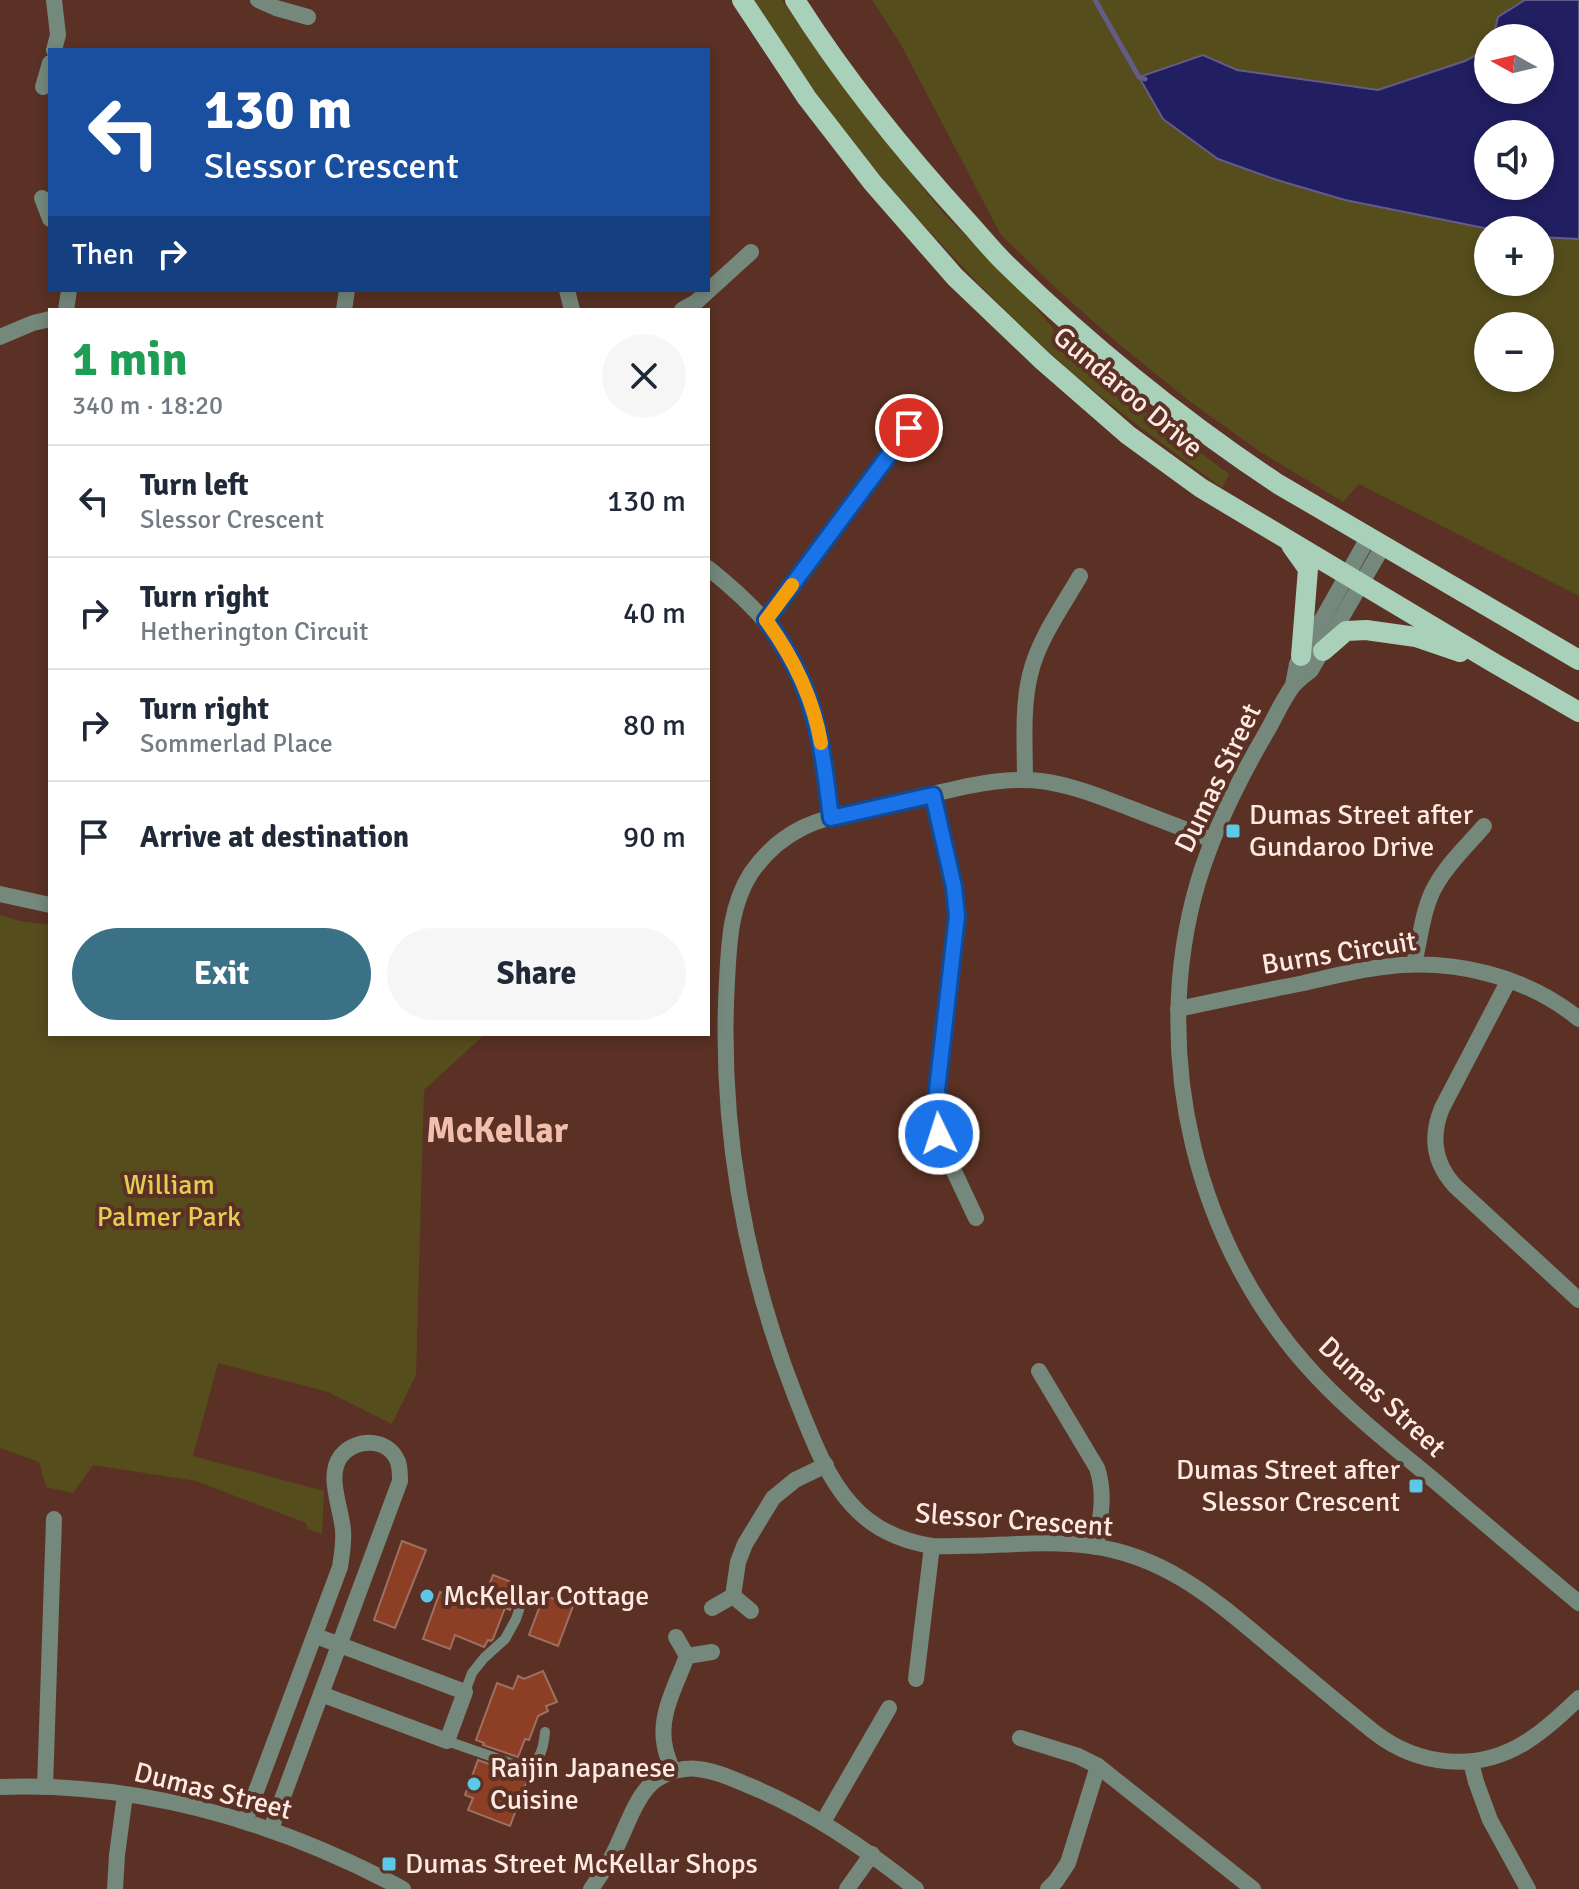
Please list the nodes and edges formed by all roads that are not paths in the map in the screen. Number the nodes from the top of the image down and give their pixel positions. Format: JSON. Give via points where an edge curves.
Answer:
{"nodes":[{"id":1,"x":54,"y":0,"type":"edge"},
{"id":2,"x":258,"y":0,"type":"edge"},
{"id":3,"x":742,"y":0,"type":"edge"},
{"id":4,"x":795,"y":0,"type":"edge"},
{"id":5,"x":308,"y":17,"type":"dead end"},
{"id":6,"x":55,"y":48,"type":"edge"},
{"id":7,"x":48,"y":70,"type":"edge"},
{"id":8,"x":43,"y":87,"type":"dead end"},
{"id":9,"x":42,"y":198,"type":"dead end"},
{"id":10,"x":48,"y":214,"type":"edge"},
{"id":11,"x":751,"y":252,"type":"dead end"},
{"id":12,"x":710,"y":289,"type":"edge"},
{"id":13,"x":707,"y":292,"type":"edge"},
{"id":14,"x":686,"y":308,"type":"edge"},
{"id":15,"x":48,"y":319,"type":"edge"},
{"id":16,"x":0,"y":337,"type":"edge"},
{"id":17,"x":909,"y":428,"type":"dead end"},
{"id":18,"x":1287,"y":539,"type":"junction"},
{"id":19,"x":1376,"y":542,"type":"junction"},
{"id":20,"x":710,"y":570,"type":"edge"},
{"id":21,"x":1080,"y":576,"type":"dead end"},
{"id":22,"x":1355,"y":579,"type":"junction"},
{"id":23,"x":766,"y":620,"type":"junction"},
{"id":24,"x":1323,"y":651,"type":"junction"},
{"id":25,"x":1301,"y":656,"type":"junction"},
{"id":26,"x":1579,"y":660,"type":"edge"},
{"id":27,"x":1494,"y":663,"type":"junction"},
{"id":28,"x":1293,"y":685,"type":"junction"},
{"id":29,"x":1579,"y":712,"type":"edge"},
{"id":30,"x":1025,"y":780,"type":"junction"},
{"id":31,"x":933,"y":795,"type":"junction"},
{"id":32,"x":831,"y":818,"type":"junction"},
{"id":33,"x":1484,"y":826,"type":"dead end"},
{"id":34,"x":1212,"y":840,"type":"junction"},
{"id":35,"x":0,"y":894,"type":"edge"},
{"id":36,"x":48,"y":905,"type":"edge"},
{"id":37,"x":1414,"y":964,"type":"junction"},
{"id":38,"x":1509,"y":980,"type":"junction"},
{"id":39,"x":1178,"y":1009,"type":"junction"},
{"id":40,"x":1579,"y":1019,"type":"edge"},
{"id":41,"x":976,"y":1218,"type":"dead end"},
{"id":42,"x":1579,"y":1300,"type":"edge"},
{"id":43,"x":1039,"y":1371,"type":"dead end"},
{"id":44,"x":826,"y":1465,"type":"junction"},
{"id":45,"x":54,"y":1519,"type":"dead end"},
{"id":46,"x":932,"y":1546,"type":"junction"},
{"id":47,"x":1096,"y":1547,"type":"junction"},
{"id":48,"x":733,"y":1596,"type":"junction"},
{"id":49,"x":522,"y":1601,"type":"dead end"},
{"id":50,"x":1579,"y":1603,"type":"edge"},
{"id":51,"x":712,"y":1608,"type":"dead end"},
{"id":52,"x":751,"y":1611,"type":"dead end"},
{"id":53,"x":316,"y":1636,"type":"junction"},
{"id":54,"x":676,"y":1637,"type":"dead end"},
{"id":55,"x":339,"y":1644,"type":"junction"},
{"id":56,"x":712,"y":1652,"type":"dead end"},
{"id":57,"x":687,"y":1656,"type":"junction"},
{"id":58,"x":916,"y":1679,"type":"dead end"},
{"id":59,"x":465,"y":1692,"type":"junction"},
{"id":60,"x":321,"y":1694,"type":"junction"},
{"id":61,"x":1579,"y":1698,"type":"edge"},
{"id":62,"x":889,"y":1708,"type":"dead end"},
{"id":63,"x":545,"y":1732,"type":"dead end"},
{"id":64,"x":1020,"y":1738,"type":"dead end"},
{"id":65,"x":447,"y":1741,"type":"junction"},
{"id":66,"x":1471,"y":1762,"type":"junction"},
{"id":67,"x":1098,"y":1766,"type":"junction"},
{"id":68,"x":673,"y":1771,"type":"junction"},
{"id":69,"x":0,"y":1787,"type":"edge"},
{"id":70,"x":45,"y":1787,"type":"junction"},
{"id":71,"x":125,"y":1795,"type":"junction"},
{"id":72,"x":245,"y":1821,"type":"junction"},
{"id":73,"x":823,"y":1822,"type":"junction"},
{"id":74,"x":271,"y":1829,"type":"junction"},
{"id":75,"x":872,"y":1854,"type":"junction"},
{"id":76,"x":115,"y":1889,"type":"edge"},
{"id":77,"x":403,"y":1889,"type":"edge"},
{"id":78,"x":591,"y":1889,"type":"edge"},
{"id":79,"x":847,"y":1889,"type":"edge"},
{"id":80,"x":916,"y":1889,"type":"edge"},
{"id":81,"x":1048,"y":1889,"type":"edge"},
{"id":82,"x":1253,"y":1889,"type":"edge"},
{"id":83,"x":1528,"y":1889,"type":"edge"}],
"edges":[{"from":1,"to":6,"type":"street"},
{"from":2,"to":5,"type":"street"},
{"from":3,"to":18,"type":"main road","name":"Gundaroo Drive","via":[[816,110],[955,277],[1128,435],[1201,488]]},
{"from":4,"to":19,"type":"main road","name":"Gundaroo Drive","via":[[868,105],[1001,260],[1084,336],[1236,456]]},
{"from":7,"to":8,"type":"street"},
{"from":9,"to":10,"type":"street"},
{"from":11,"to":12,"type":"street"},
{"from":13,"to":14,"type":"street"},
{"from":15,"to":16,"type":"street"},
{"from":17,"to":23,"type":"street"},
{"from":18,"to":22,"type":"main road","name":"Gundaroo Drive"},
{"from":18,"to":25,"type":"main road","via":[[1308,569]]},
{"from":19,"to":22,"type":"street","name":"Dumas Street"},
{"from":19,"to":26,"type":"main road","name":"Gundaroo Drive"},
{"from":20,"to":23,"type":"street"},
{"from":21,"to":30,"type":"street","via":[[1030,673]]},
{"from":22,"to":24,"type":"street","name":"Dumas Street"},
{"from":22,"to":25,"type":"street","name":"Dumas Street"},
{"from":22,"to":27,"type":"main road","name":"Gundaroo Drive"},
{"from":23,"to":32,"type":"street","via":[[799,672],[813,710]]},
{"from":24,"to":27,"type":"main road","via":[[1346,631],[1366,630],[1416,637]]},
{"from":24,"to":28,"type":"street","name":"Dumas Street"},
{"from":25,"to":28,"type":"street","name":"Dumas Street"},
{"from":27,"to":29,"type":"main road","name":"Gundaroo Drive"},
{"from":28,"to":34,"type":"street","name":"Dumas Street"},
{"from":30,"to":31,"type":"street","name":"Slessor Crescent"},
{"from":30,"to":34,"type":"street","name":"Slessor Crescent","via":[[1074,788]]},
{"from":31,"to":32,"type":"street","name":"Slessor Crescent"},
{"from":31,"to":41,"type":"street","via":[[957,916],[937,1119],[943,1148]]},
{"from":32,"to":44,"type":"street","name":"Slessor Crescent","via":[[780,841],[744,884],[730,930],[725,1033],[731,1145],[751,1255],[782,1362]]},
{"from":33,"to":37,"type":"street","via":[[1435,886]]},
{"from":34,"to":39,"type":"street","name":"Dumas Street","via":[[1188,923]]},
{"from":35,"to":36,"type":"street"},
{"from":37,"to":38,"type":"street","name":"Burns Circuit","via":[[1472,969]]},
{"from":37,"to":39,"type":"street","name":"Burns Circuit"},
{"from":38,"to":40,"type":"street","name":"Burns Circuit"},
{"from":38,"to":42,"type":"street","via":[[1442,1108],[1435,1149],[1455,1186]]},
{"from":39,"to":50,"type":"street","name":"Dumas Street","via":[[1189,1133],[1227,1243],[1260,1305],[1297,1355],[1363,1421]]},
{"from":43,"to":47,"type":"street","via":[[1100,1477],[1103,1506]]},
{"from":44,"to":46,"type":"street","name":"Slessor Crescent","via":[[850,1503],[873,1524],[901,1539]]},
{"from":44,"to":48,"type":"street","via":[[773,1498],[745,1544]]},
{"from":45,"to":70,"type":"street"},
{"from":46,"to":47,"type":"street","name":"Slessor Crescent"},
{"from":46,"to":58,"type":"street"},
{"from":47,"to":66,"type":"street","name":"Slessor Crescent","via":[[1162,1567],[1201,1590],[1399,1749],[1427,1759]]},
{"from":48,"to":51,"type":"street"},
{"from":48,"to":52,"type":"street"},
{"from":49,"to":59,"type":"lane","via":[[505,1639],[472,1673]]},
{"from":53,"to":55,"type":"street"},
{"from":53,"to":55,"type":"street","via":[[340,1567],[343,1528],[337,1462],[352,1446],[379,1444],[396,1458],[400,1481]]},
{"from":53,"to":72,"type":"street"},
{"from":54,"to":57,"type":"street"},
{"from":55,"to":59,"type":"street"},
{"from":55,"to":60,"type":"street"},
{"from":56,"to":57,"type":"street"},
{"from":57,"to":68,"type":"street","via":[[663,1725]]},
{"from":59,"to":65,"type":"street"},
{"from":60,"to":65,"type":"street"},
{"from":60,"to":74,"type":"street"},
{"from":61,"to":66,"type":"street","name":"Slessor Crescent","via":[[1527,1742]]},
{"from":62,"to":73,"type":"street"},
{"from":63,"to":65,"type":"lane","via":[[540,1756],[528,1765]]},
{"from":64,"to":67,"type":"street"},
{"from":66,"to":83,"type":"street","via":[[1490,1820]]},
{"from":67,"to":81,"type":"street","via":[[1068,1863]]},
{"from":67,"to":82,"type":"street"},
{"from":68,"to":73,"type":"street","via":[[716,1772]]},
{"from":68,"to":78,"type":"street","via":[[642,1793]]},
{"from":69,"to":70,"type":"street","name":"Dumas Street"},
{"from":70,"to":71,"type":"street","name":"Dumas Street"},
{"from":71,"to":72,"type":"street","name":"Dumas Street"},
{"from":71,"to":76,"type":"street"},
{"from":72,"to":74,"type":"street","name":"Dumas Street"},
{"from":73,"to":75,"type":"street"},
{"from":74,"to":77,"type":"street","name":"Dumas Street"},
{"from":75,"to":79,"type":"street"},
{"from":75,"to":80,"type":"street"}]}
